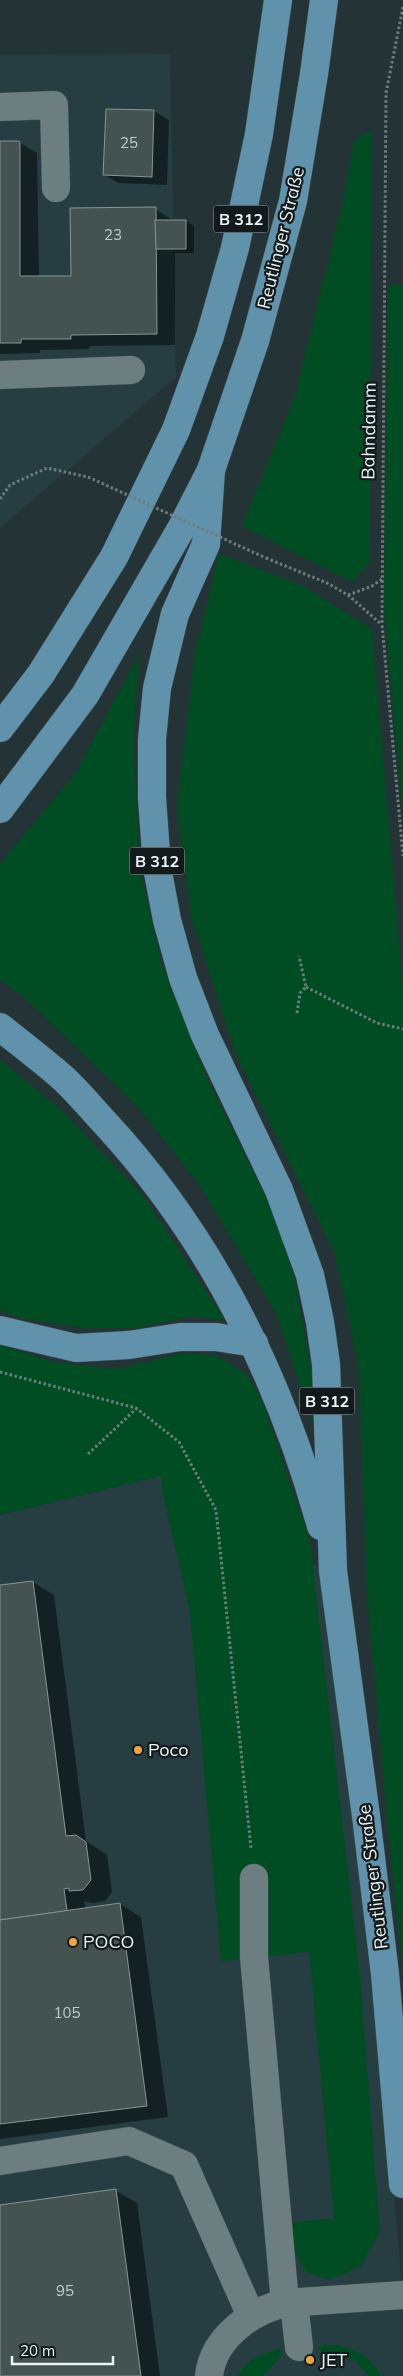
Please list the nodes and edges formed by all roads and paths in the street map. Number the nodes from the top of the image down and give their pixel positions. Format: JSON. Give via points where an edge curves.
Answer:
{"nodes":[{"id":1,"x":278,"y":0,"type":"edge"},
{"id":2,"x":324,"y":0,"type":"edge"},
{"id":3,"x":403,"y":7,"type":"edge"},
{"id":4,"x":0,"y":107,"type":"edge"},
{"id":5,"x":56,"y":188,"type":"dead end"},
{"id":6,"x":131,"y":370,"type":"dead end"},
{"id":7,"x":0,"y":376,"type":"edge"},
{"id":8,"x":211,"y":470,"type":"junction"},
{"id":9,"x":0,"y":499,"type":"edge"},
{"id":10,"x":382,"y":579,"type":"junction"},
{"id":11,"x":348,"y":595,"type":"junction"},
{"id":12,"x":382,"y":624,"type":"junction"},
{"id":13,"x":0,"y":728,"type":"edge"},
{"id":14,"x":0,"y":808,"type":"edge"},
{"id":15,"x":403,"y":856,"type":"edge"},
{"id":16,"x":299,"y":956,"type":"dead end"},
{"id":17,"x":306,"y":987,"type":"junction"},
{"id":18,"x":297,"y":1013,"type":"dead end"},
{"id":19,"x":0,"y":1027,"type":"edge"},
{"id":20,"x":403,"y":1029,"type":"edge"},
{"id":21,"x":0,"y":1330,"type":"edge"},
{"id":22,"x":254,"y":1344,"type":"junction"},
{"id":23,"x":0,"y":1372,"type":"edge"},
{"id":24,"x":136,"y":1408,"type":"junction"},
{"id":25,"x":88,"y":1454,"type":"dead end"},
{"id":26,"x":333,"y":1571,"type":"junction"},
{"id":27,"x":254,"y":1878,"type":"joint"},
{"id":28,"x":0,"y":2161,"type":"edge"},
{"id":29,"x":403,"y":2184,"type":"edge"},
{"id":30,"x":403,"y":2295,"type":"edge"},
{"id":31,"x":290,"y":2303,"type":"junction"},
{"id":32,"x":250,"y":2316,"type":"junction"},
{"id":33,"x":299,"y":2347,"type":"dead end"},
{"id":34,"x":209,"y":2376,"type":"edge"}],
"edges":[{"from":1,"to":13,"type":"main road","number":"B 312","via":[[258,134],[235,248],[210,336],[176,430],[114,557],[41,674]]},
{"from":2,"to":8,"type":"main road","name":"Reutlinger Straße","number":"B 312","via":[[293,201],[255,341]]},
{"from":3,"to":10,"type":"path","name":"Bahndamm","via":[[386,93]]},
{"from":4,"to":5,"type":"street","via":[[54,105]]},
{"from":6,"to":7,"type":"street"},
{"from":8,"to":14,"type":"main road","number":"B 312","via":[[182,527],[85,695]]},
{"from":8,"to":26,"type":"main road","number":"B 312","via":[[206,544],[175,614],[157,688],[152,739],[152,798],[157,867],[183,978],[205,1035],[279,1190],[310,1275],[326,1364]]},
{"from":9,"to":11,"type":"path","bridge":true,"via":[[10,485],[47,468],[88,476]]},
{"from":10,"to":11,"type":"path"},
{"from":10,"to":12,"type":"path","name":"Bahndamm"},
{"from":11,"to":12,"type":"path"},
{"from":12,"to":15,"type":"path","name":"Bahndamm"},
{"from":16,"to":17,"type":"path"},
{"from":17,"to":18,"type":"path","via":[[300,993]]},
{"from":17,"to":20,"type":"path","via":[[377,1024]]},
{"from":19,"to":22,"type":"main road","number":"B 312","via":[[65,1080],[136,1156],[209,1259]]},
{"from":21,"to":22,"type":"main road","via":[[76,1348],[216,1336]]},
{"from":22,"to":26,"type":"main road","number":"B 312","via":[[279,1398],[306,1474]]},
{"from":23,"to":24,"type":"path"},
{"from":24,"to":25,"type":"path"},
{"from":24,"to":27,"type":"path","via":[[179,1442],[216,1510]]},
{"from":26,"to":29,"type":"main road","name":"Reutlinger Straße","via":[[366,1816]]},
{"from":27,"to":31,"type":"street","via":[[254,1957]]},
{"from":28,"to":32,"type":"street","via":[[129,2141],[184,2166]]},
{"from":30,"to":31,"type":"street"},
{"from":31,"to":32,"type":"street","via":[[268,2307]]},
{"from":31,"to":33,"type":"street"},
{"from":32,"to":34,"type":"street","via":[[230,2334],[210,2363]]}]}
